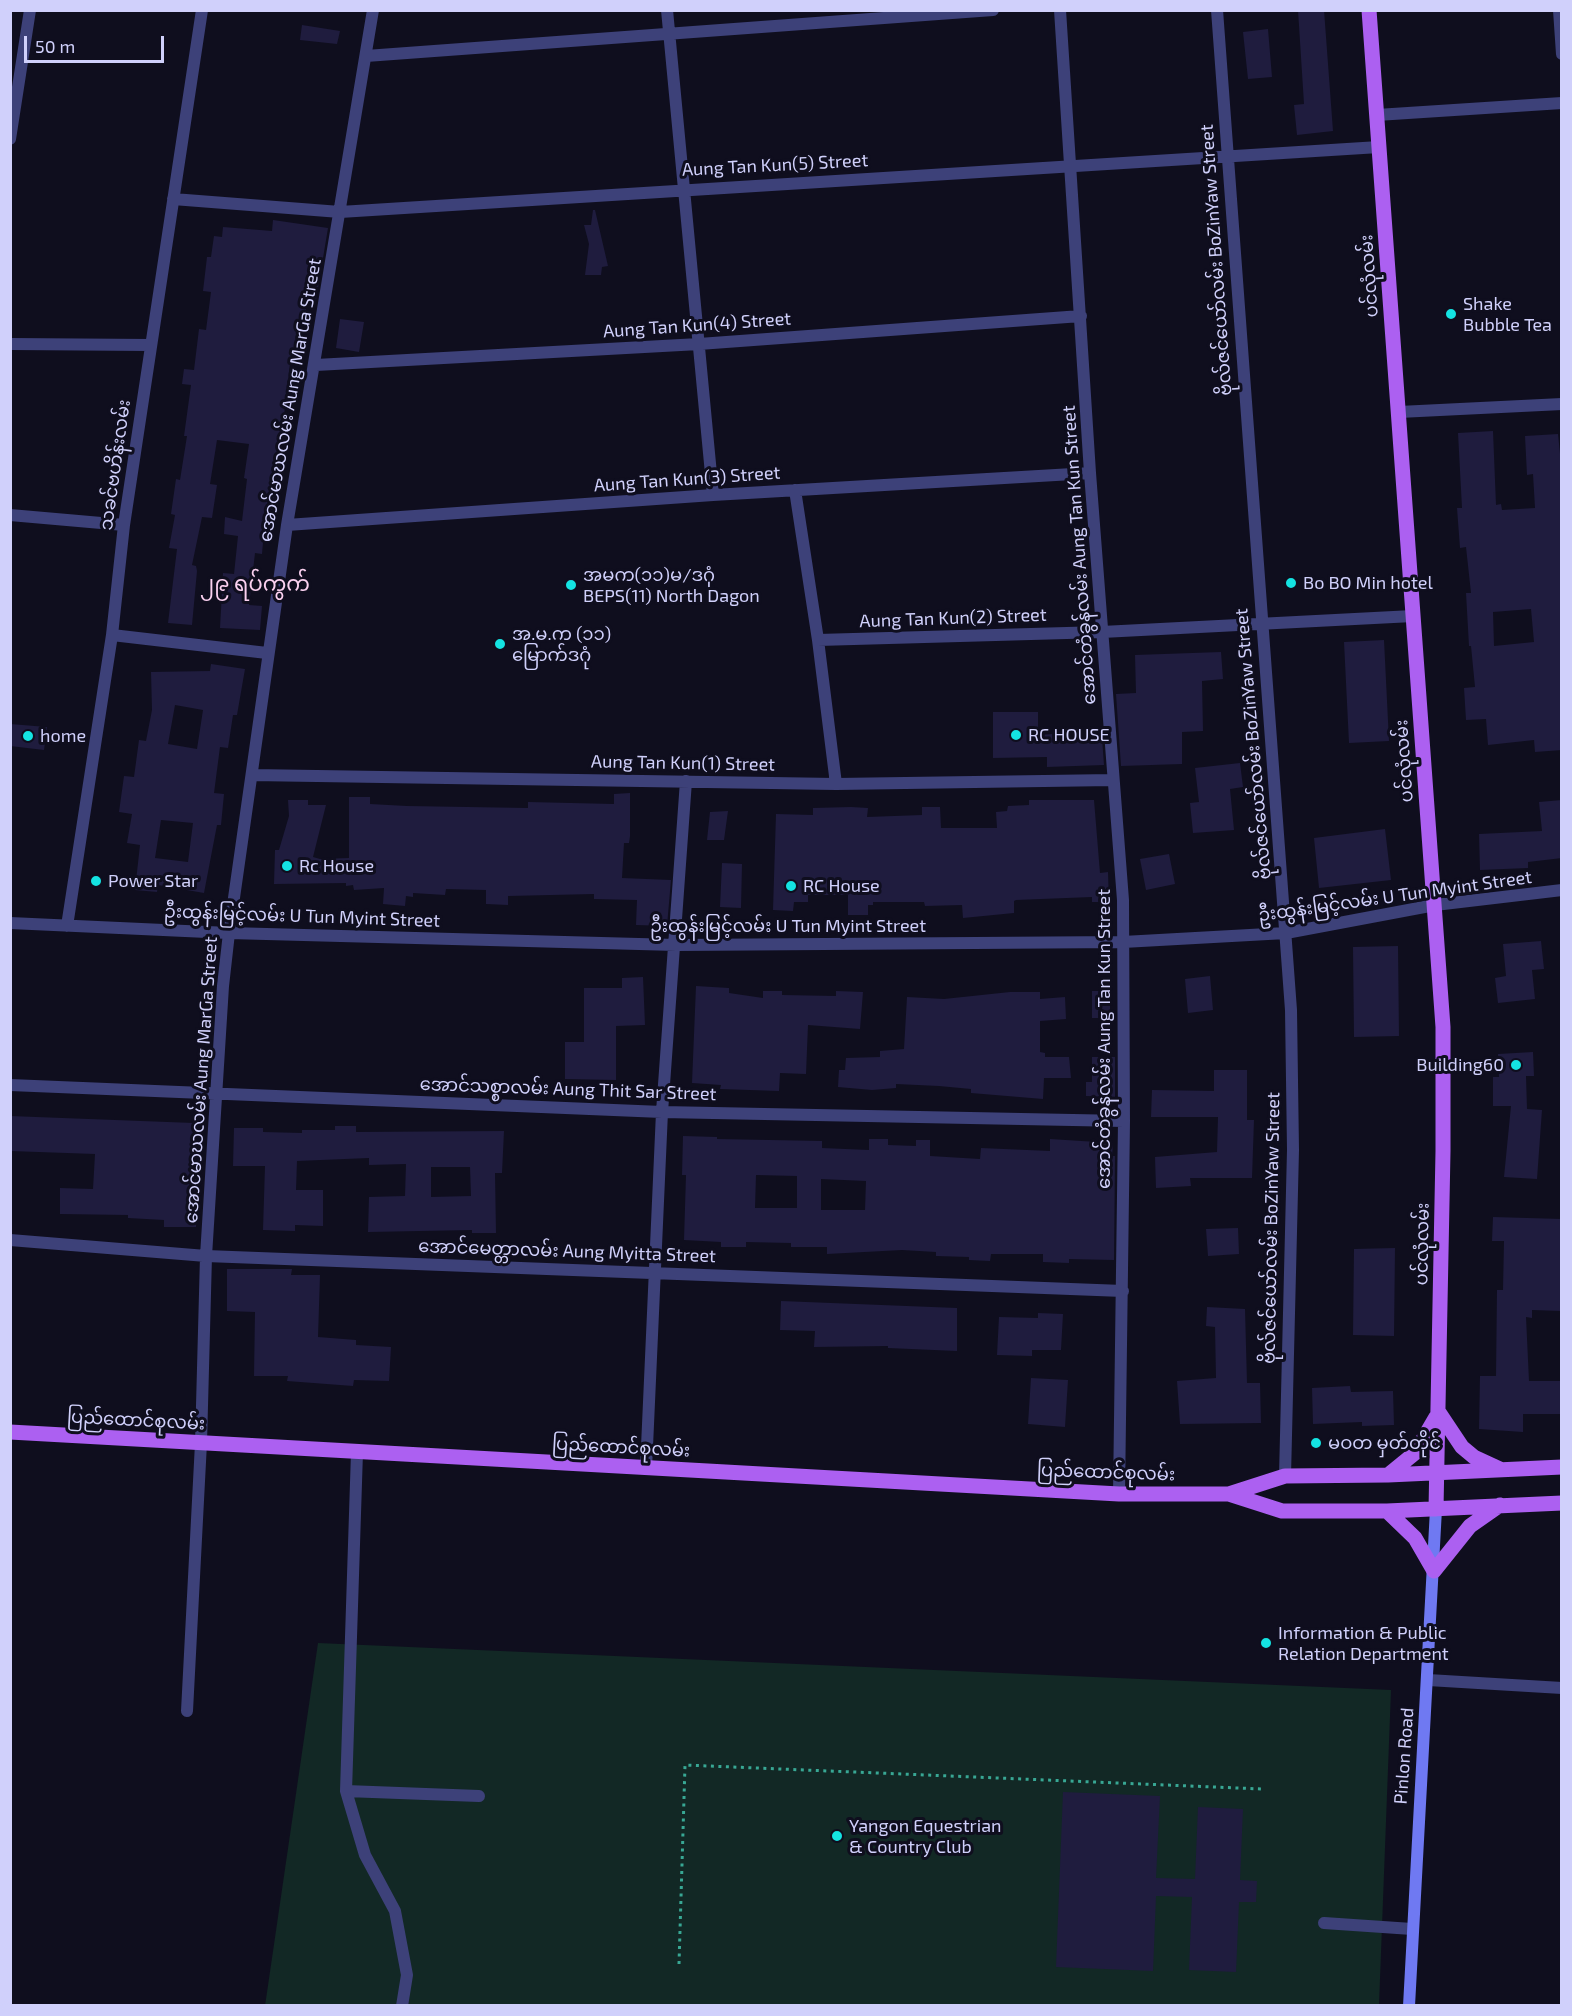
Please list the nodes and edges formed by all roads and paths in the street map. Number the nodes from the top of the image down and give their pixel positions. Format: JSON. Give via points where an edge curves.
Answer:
{"nodes":[{"id":1,"x":30,"y":10,"type":"edge"},
{"id":2,"x":202,"y":10,"type":"edge"},
{"id":3,"x":373,"y":10,"type":"edge"},
{"id":4,"x":667,"y":10,"type":"edge"},
{"id":5,"x":993,"y":10,"type":"edge"},
{"id":6,"x":1060,"y":10,"type":"edge"},
{"id":7,"x":1217,"y":10,"type":"edge"},
{"id":8,"x":1370,"y":10,"type":"edge"},
{"id":9,"x":1558,"y":10,"type":"edge"},
{"id":10,"x":669,"y":35,"type":"junction"},
{"id":11,"x":1562,"y":54,"type":"edge"},
{"id":12,"x":366,"y":56,"type":"junction"},
{"id":13,"x":1562,"y":103,"type":"edge"},
{"id":14,"x":1377,"y":115,"type":"junction"},
{"id":15,"x":10,"y":139,"type":"edge"},
{"id":16,"x":1379,"y":147,"type":"junction"},
{"id":17,"x":1226,"y":156,"type":"junction"},
{"id":18,"x":1072,"y":166,"type":"junction"},
{"id":19,"x":684,"y":189,"type":"junction"},
{"id":20,"x":173,"y":199,"type":"junction"},
{"id":21,"x":340,"y":212,"type":"junction"},
{"id":22,"x":1081,"y":316,"type":"junction"},
{"id":23,"x":10,"y":344,"type":"edge"},
{"id":24,"x":699,"y":344,"type":"junction"},
{"id":25,"x":150,"y":345,"type":"junction"},
{"id":26,"x":316,"y":365,"type":"junction"},
{"id":27,"x":1562,"y":404,"type":"edge"},
{"id":28,"x":1399,"y":412,"type":"junction"},
{"id":29,"x":1090,"y":474,"type":"junction"},
{"id":30,"x":795,"y":490,"type":"junction"},
{"id":31,"x":712,"y":495,"type":"junction"},
{"id":32,"x":10,"y":514,"type":"edge"},
{"id":33,"x":124,"y":525,"type":"junction"},
{"id":34,"x":287,"y":525,"type":"junction"},
{"id":35,"x":1413,"y":616,"type":"junction"},
{"id":36,"x":1262,"y":622,"type":"junction"},
{"id":37,"x":1102,"y":632,"type":"junction"},
{"id":38,"x":112,"y":635,"type":"junction"},
{"id":39,"x":818,"y":640,"type":"junction"},
{"id":40,"x":267,"y":653,"type":"junction"},
{"id":41,"x":252,"y":775,"type":"junction"},
{"id":42,"x":1113,"y":780,"type":"junction"},
{"id":43,"x":686,"y":781,"type":"junction"},
{"id":44,"x":836,"y":784,"type":"junction"},
{"id":45,"x":1562,"y":890,"type":"edge"},
{"id":46,"x":1435,"y":905,"type":"junction"},
{"id":47,"x":10,"y":923,"type":"edge"},
{"id":48,"x":67,"y":926,"type":"junction"},
{"id":49,"x":230,"y":933,"type":"junction"},
{"id":50,"x":1286,"y":933,"type":"junction"},
{"id":51,"x":1123,"y":942,"type":"junction"},
{"id":52,"x":676,"y":945,"type":"junction"},
{"id":53,"x":10,"y":1085,"type":"edge"},
{"id":54,"x":217,"y":1095,"type":"junction"},
{"id":55,"x":662,"y":1112,"type":"junction"},
{"id":56,"x":1124,"y":1121,"type":"junction"},
{"id":57,"x":10,"y":1240,"type":"edge"},
{"id":58,"x":206,"y":1256,"type":"junction"},
{"id":59,"x":653,"y":1272,"type":"junction"},
{"id":60,"x":1123,"y":1291,"type":"junction"},
{"id":61,"x":1438,"y":1412,"type":"junction"},
{"id":62,"x":10,"y":1432,"type":"edge"},
{"id":63,"x":201,"y":1443,"type":"junction"},
{"id":64,"x":357,"y":1452,"type":"junction"},
{"id":65,"x":1562,"y":1467,"type":"edge"},
{"id":66,"x":646,"y":1469,"type":"junction"},
{"id":67,"x":1504,"y":1471,"type":"junction"},
{"id":68,"x":1438,"y":1472,"type":"junction"},
{"id":69,"x":1388,"y":1475,"type":"junction"},
{"id":70,"x":1285,"y":1476,"type":"junction"},
{"id":71,"x":1119,"y":1494,"type":"junction"},
{"id":72,"x":1229,"y":1494,"type":"junction"},
{"id":73,"x":1562,"y":1503,"type":"edge"},
{"id":74,"x":1501,"y":1504,"type":"junction"},
{"id":75,"x":1436,"y":1509,"type":"junction"},
{"id":76,"x":1387,"y":1511,"type":"junction"},
{"id":77,"x":1434,"y":1570,"type":"junction"},
{"id":78,"x":1428,"y":1680,"type":"junction"},
{"id":79,"x":1562,"y":1688,"type":"edge"},
{"id":80,"x":187,"y":1711,"type":"dead end"},
{"id":81,"x":1262,"y":1790,"type":"dead end"},
{"id":82,"x":346,"y":1791,"type":"junction"},
{"id":83,"x":479,"y":1796,"type":"dead end"},
{"id":84,"x":1324,"y":1923,"type":"dead end"},
{"id":85,"x":1412,"y":1929,"type":"junction"},
{"id":86,"x":679,"y":1964,"type":"dead end"},
{"id":87,"x":402,"y":2006,"type":"edge"},
{"id":88,"x":1409,"y":2006,"type":"edge"}],
"edges":[{"from":1,"to":15,"type":"street"},
{"from":2,"to":20,"type":"street","name":"သခင်ဗဟိန်းလမ်း"},
{"from":3,"to":12,"type":"street","name":"အောင်မာဃလမ်း Aung MarGa Street"},
{"from":4,"to":10,"type":"street"},
{"from":5,"to":10,"type":"street"},
{"from":6,"to":18,"type":"street","name":"အောင်တံခွန်လမ်း Aung Tan Kun Street"},
{"from":7,"to":17,"type":"street","name":"ဗိုလ်ဇင်ယော်လမ်း BoZinYaw Street"},
{"from":8,"to":14,"type":"main road","name":"ပင်လုံလမ်း"},
{"from":9,"to":11,"type":"street"},
{"from":10,"to":12,"type":"street"},
{"from":10,"to":19,"type":"street"},
{"from":12,"to":21,"type":"street","name":"အောင်မာဃလမ်း Aung MarGa Street"},
{"from":13,"to":14,"type":"street"},
{"from":14,"to":16,"type":"main road","name":"ပင်လုံလမ်း"},
{"from":16,"to":17,"type":"street","name":"Aung Tan Kun(5) Street"},
{"from":16,"to":28,"type":"main road","name":"ပင်လုံလမ်း"},
{"from":17,"to":18,"type":"street","name":"Aung Tan Kun(5) Street"},
{"from":17,"to":36,"type":"street","name":"ဗိုလ်ဇင်ယော်လမ်း BoZinYaw Street"},
{"from":18,"to":19,"type":"street","name":"Aung Tan Kun(5) Street"},
{"from":18,"to":22,"type":"street","name":"အောင်တံခွန်လမ်း Aung Tan Kun Street"},
{"from":19,"to":21,"type":"street","name":"Aung Tan Kun(5) Street"},
{"from":19,"to":24,"type":"street"},
{"from":20,"to":21,"type":"street","name":"Aung Tan Kun(5) Street"},
{"from":20,"to":25,"type":"street","name":"သခင်ဗဟိန်းလမ်း"},
{"from":21,"to":26,"type":"street","name":"အောင်မာဃလမ်း Aung MarGa Street"},
{"from":22,"to":24,"type":"street","name":"Aung Tan Kun(4) Street"},
{"from":22,"to":29,"type":"street","name":"အောင်တံခွန်လမ်း Aung Tan Kun Street"},
{"from":23,"to":25,"type":"street"},
{"from":24,"to":26,"type":"street","name":"Aung Tan Kun(4) Street"},
{"from":24,"to":31,"type":"street"},
{"from":25,"to":33,"type":"street","name":"သခင်ဗဟိန်းလမ်း"},
{"from":26,"to":34,"type":"street","name":"အောင်မာဃလမ်း Aung MarGa Street"},
{"from":27,"to":28,"type":"street"},
{"from":28,"to":35,"type":"main road","name":"ပင်လုံလမ်း"},
{"from":29,"to":30,"type":"street","name":"Aung Tan Kun(3) Street"},
{"from":29,"to":37,"type":"street","name":"အောင်တံခွန်လမ်း Aung Tan Kun Street"},
{"from":30,"to":31,"type":"street","name":"Aung Tan Kun(3) Street"},
{"from":30,"to":39,"type":"street"},
{"from":31,"to":34,"type":"street","name":"Aung Tan Kun(3) Street"},
{"from":32,"to":33,"type":"street"},
{"from":33,"to":38,"type":"street","name":"သခင်ဗဟိန်းလမ်း"},
{"from":34,"to":40,"type":"street","name":"အောင်မာဃလမ်း Aung MarGa Street"},
{"from":35,"to":36,"type":"street","name":"Aung Tan Kun(2) Street"},
{"from":35,"to":46,"type":"main road","name":"ပင်လုံလမ်း"},
{"from":36,"to":37,"type":"street","name":"Aung Tan Kun(2) Street"},
{"from":36,"to":50,"type":"street","name":"ဗိုလ်ဇင်ယော်လမ်း BoZinYaw Street"},
{"from":37,"to":39,"type":"street","name":"Aung Tan Kun(2) Street"},
{"from":37,"to":42,"type":"street","name":"အောင်တံခွန်လမ်း Aung Tan Kun Street"},
{"from":38,"to":40,"type":"street"},
{"from":38,"to":48,"type":"street","name":"သခင်ဗဟိန်းလမ်း"},
{"from":39,"to":44,"type":"street"},
{"from":40,"to":41,"type":"street","name":"အောင်မာဃလမ်း Aung MarGa Street"},
{"from":41,"to":43,"type":"street","name":"Aung Tan Kun(1) Street"},
{"from":41,"to":49,"type":"street","name":"အောင်မာဃလမ်း Aung MarGa Street"},
{"from":42,"to":44,"type":"street","name":"Aung Tan Kun(1) Street"},
{"from":42,"to":51,"type":"street","name":"အောင်တံခွန်လမ်း Aung Tan Kun Street"},
{"from":43,"to":44,"type":"street","name":"Aung Tan Kun(1) Street"},
{"from":43,"to":52,"type":"street"},
{"from":45,"to":46,"type":"street","name":"ဦးထွန်းမြင့်လမ်း U Tun Myint Street"},
{"from":46,"to":50,"type":"street","name":"ဦးထွန်းမြင့်လမ်း U Tun Myint Street"},
{"from":46,"to":61,"type":"main road","name":"ပင်လုံလမ်း","via":[[1443,1027]]},
{"from":47,"to":48,"type":"street","name":"ဦးထွန်းမြင့်လမ်း U Tun Myint Street"},
{"from":48,"to":49,"type":"street","name":"ဦးထွန်းမြင့်လမ်း U Tun Myint Street"},
{"from":49,"to":52,"type":"street","name":"ဦးထွန်းမြင့်လမ်း U Tun Myint Street"},
{"from":49,"to":54,"type":"street","name":"အောင်မာဃလမ်း Aung MarGa Street"},
{"from":50,"to":51,"type":"street","name":"ဦးထွန်းမြင့်လမ်း U Tun Myint Street"},
{"from":50,"to":70,"type":"street","name":"ဗိုလ်ဇင်ယော်လမ်း BoZinYaw Street","via":[[1293,1150]]},
{"from":51,"to":52,"type":"street","name":"ဦးထွန်းမြင့်လမ်း U Tun Myint Street"},
{"from":51,"to":56,"type":"street","name":"အောင်တံခွန်လမ်း Aung Tan Kun Street"},
{"from":52,"to":55,"type":"street"},
{"from":53,"to":54,"type":"street","name":"အောင်သစ္စာလမ်း Aung Thit Sar Street"},
{"from":54,"to":55,"type":"street","name":"အောင်သစ္စာလမ်း Aung Thit Sar Street"},
{"from":54,"to":58,"type":"street","name":"အောင်မာဃလမ်း Aung MarGa Street"},
{"from":55,"to":56,"type":"street","name":"အောင်သစ္စာလမ်း Aung Thit Sar Street"},
{"from":55,"to":59,"type":"street"},
{"from":56,"to":60,"type":"street","name":"အောင်တံခွန်လမ်း Aung Tan Kun Street"},
{"from":57,"to":58,"type":"street","name":"အောင်မေတ္တာလမ်း Aung Myitta Street"},
{"from":58,"to":59,"type":"street","name":"အောင်မေတ္တာလမ်း Aung Myitta Street"},
{"from":58,"to":63,"type":"street","name":"အောင်မာဃလမ်း Aung MarGa Street"},
{"from":59,"to":60,"type":"street","name":"အောင်မေတ္တာလမ်း Aung Myitta Street"},
{"from":59,"to":66,"type":"street"},
{"from":60,"to":71,"type":"street","name":"အောင်တံခွန်လမ်း Aung Tan Kun Street"},
{"from":61,"to":67,"type":"main road","via":[[1462,1447]]},
{"from":61,"to":68,"type":"main road","name":"ပင်လုံလမ်း"},
{"from":61,"to":69,"type":"main road","via":[[1415,1453]]},
{"from":62,"to":63,"type":"main road","name":"ပြည်ထောင်စုလမ်း"},
{"from":63,"to":64,"type":"main road","name":"ပြည်ထောင်စုလမ်း"},
{"from":63,"to":80,"type":"street","name":"အောင်မာဃလမ်း Aung MarGa Street"},
{"from":64,"to":66,"type":"main road","name":"ပြည်ထောင်စုလမ်း"},
{"from":64,"to":82,"type":"street"},
{"from":65,"to":67,"type":"main road","name":"ပြည်ထောင်စုလမ်း"},
{"from":66,"to":71,"type":"main road","name":"ပြည်ထောင်စုလမ်း"},
{"from":67,"to":68,"type":"main road","name":"ပြည်ထောင်စုလမ်း"},
{"from":68,"to":69,"type":"main road","name":"ပြည်ထောင်စုလမ်း"},
{"from":68,"to":75,"type":"main road","name":"ပင်လုံလမ်း"},
{"from":69,"to":70,"type":"main road","name":"ပြည်ထောင်စုလမ်း"},
{"from":70,"to":72,"type":"main road","name":"ပြည်ထောင်စုလမ်း"},
{"from":71,"to":72,"type":"main road","name":"ပြည်ထောင်စုလမ်း"},
{"from":72,"to":76,"type":"main road","name":"ပြည်ထောင်စုလမ်း","via":[[1282,1511]]},
{"from":73,"to":74,"type":"main road","name":"ပြည်ထောင်စုလမ်း"},
{"from":74,"to":75,"type":"main road","name":"ပြည်ထောင်စုလမ်း"},
{"from":74,"to":77,"type":"main road","via":[[1470,1526]]},
{"from":75,"to":76,"type":"main road","name":"ပြည်ထောင်စုလမ်း"},
{"from":75,"to":77,"type":"main road","name":"Pinlon Road"},
{"from":76,"to":77,"type":"main road","via":[[1415,1538]]},
{"from":77,"to":78,"type":"main road","name":"Pinlon Road"},
{"from":78,"to":79,"type":"street"},
{"from":78,"to":85,"type":"main road","name":"Pinlon Road"},
{"from":81,"to":86,"type":"path","via":[[685,1765]]},
{"from":82,"to":83,"type":"street"},
{"from":82,"to":87,"type":"street","via":[[365,1855],[395,1911],[407,1976]]},
{"from":84,"to":85,"type":"street"},
{"from":85,"to":88,"type":"main road","name":"Pinlon Road"}]}
